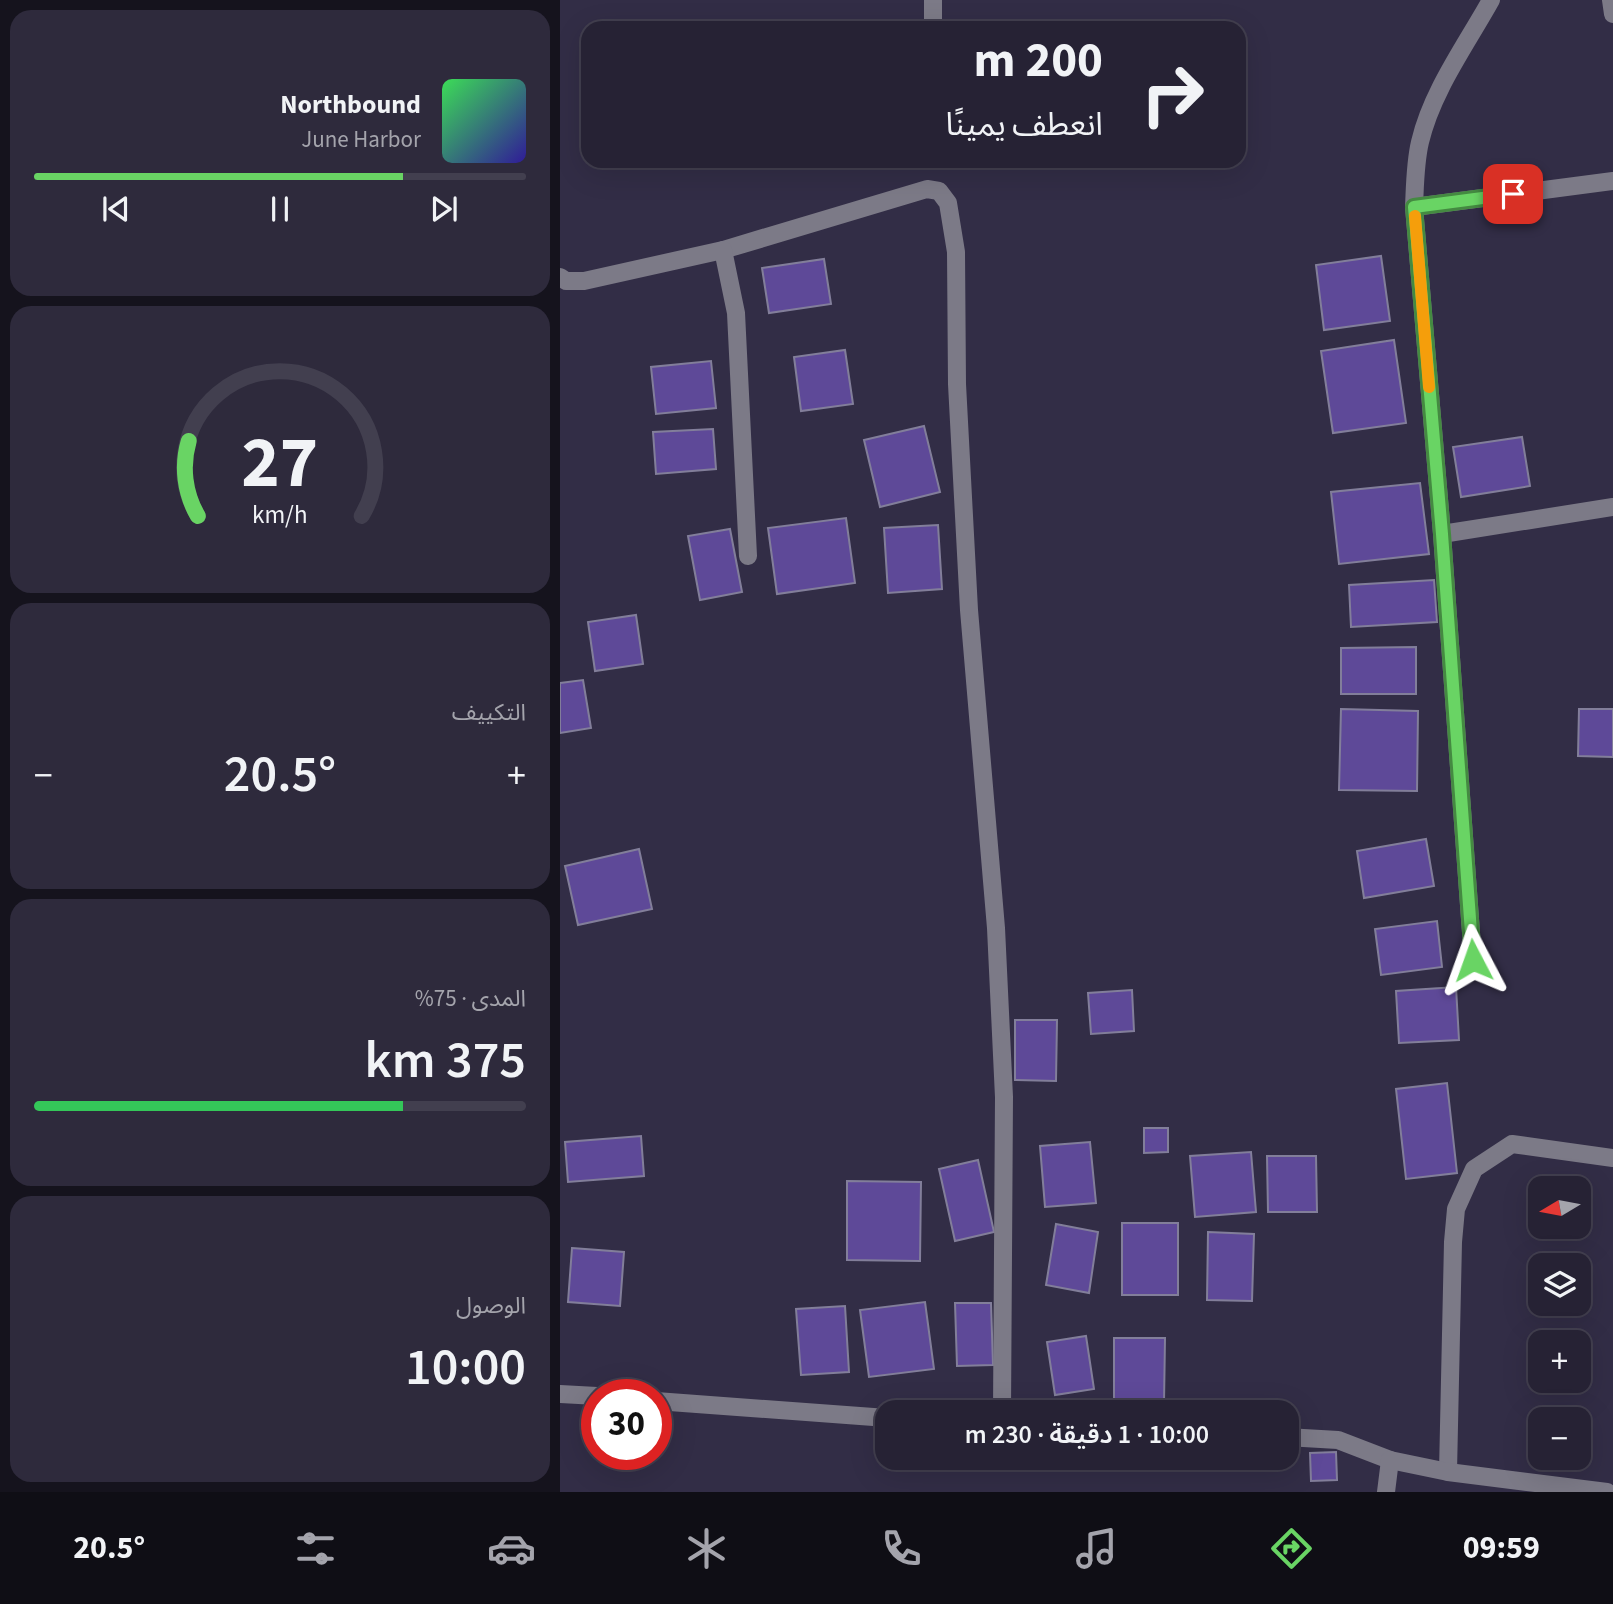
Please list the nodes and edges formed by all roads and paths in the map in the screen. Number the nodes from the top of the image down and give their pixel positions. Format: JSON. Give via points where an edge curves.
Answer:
{"nodes":[{"id":1,"x":933,"y":0,"type":"edge"},
{"id":2,"x":1491,"y":0,"type":"edge"},
{"id":3,"x":1611,"y":0,"type":"edge"},
{"id":4,"x":1613,"y":14,"type":"edge"},
{"id":5,"x":933,"y":21,"type":"edge"},
{"id":6,"x":1613,"y":181,"type":"edge"},
{"id":7,"x":1414,"y":207,"type":"junction"},
{"id":8,"x":723,"y":250,"type":"junction"},
{"id":9,"x":560,"y":277,"type":"edge"},
{"id":10,"x":1613,"y":507,"type":"edge"},
{"id":11,"x":1442,"y":534,"type":"junction"},
{"id":12,"x":748,"y":556,"type":"dead end"},
{"id":13,"x":1473,"y":960,"type":"dead end"},
{"id":14,"x":1613,"y":1158,"type":"edge"},
{"id":15,"x":560,"y":1394,"type":"edge"},
{"id":16,"x":581,"y":1395,"type":"edge"},
{"id":17,"x":1002,"y":1400,"type":"edge"},
{"id":18,"x":672,"y":1402,"type":"edge"},
{"id":19,"x":875,"y":1417,"type":"edge"},
{"id":20,"x":1299,"y":1438,"type":"edge"},
{"id":21,"x":1390,"y":1460,"type":"junction"},
{"id":22,"x":1448,"y":1472,"type":"junction"},
{"id":23,"x":1387,"y":1492,"type":"edge"},
{"id":24,"x":1607,"y":1492,"type":"edge"}],
"edges":[{"from":1,"to":5,"type":"street"},
{"from":2,"to":7,"type":"street","via":[[1434,102],[1420,142]]},
{"from":3,"to":4,"type":"street"},
{"from":6,"to":7,"type":"street"},
{"from":7,"to":11,"type":"street"},
{"from":8,"to":9,"type":"street","via":[[584,281]]},
{"from":8,"to":12,"type":"street","via":[[736,313]]},
{"from":8,"to":17,"type":"street","via":[[927,189],[939,191],[948,203],[956,252],[957,384],[969,610],[996,928],[1004,1097]]},
{"from":10,"to":11,"type":"street"},
{"from":11,"to":13,"type":"street"},
{"from":14,"to":22,"type":"street","via":[[1512,1144],[1474,1169],[1469,1178],[1456,1209],[1453,1242]]},
{"from":15,"to":16,"type":"street"},
{"from":18,"to":19,"type":"street"},
{"from":20,"to":21,"type":"street","via":[[1338,1440]]},
{"from":21,"to":22,"type":"street"},
{"from":21,"to":23,"type":"street"},
{"from":22,"to":24,"type":"street"}]}
